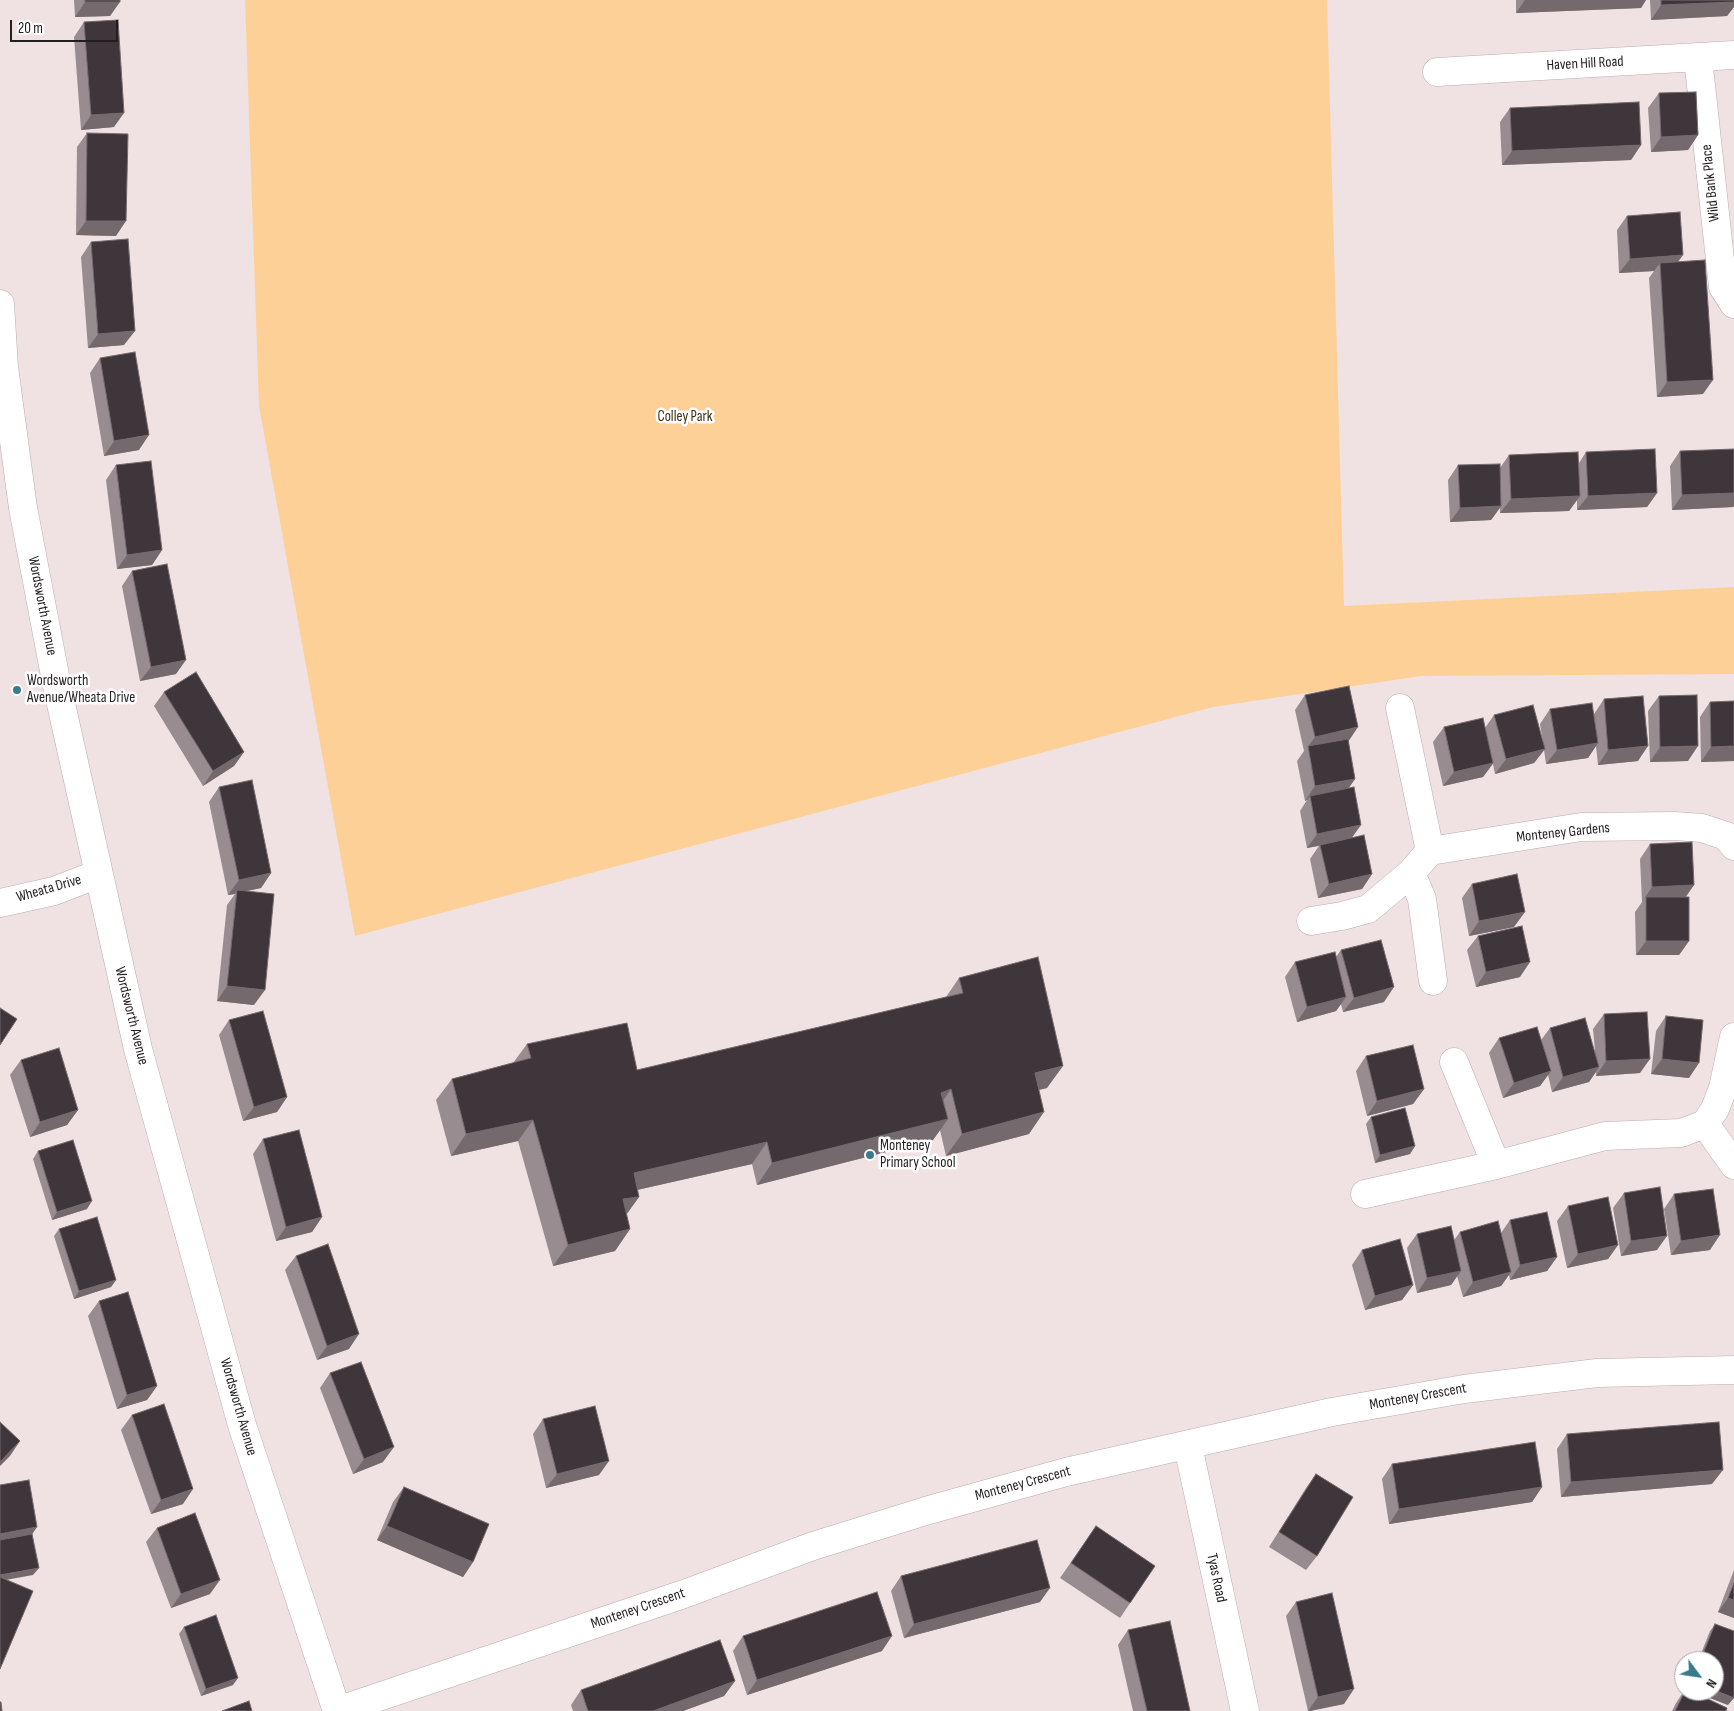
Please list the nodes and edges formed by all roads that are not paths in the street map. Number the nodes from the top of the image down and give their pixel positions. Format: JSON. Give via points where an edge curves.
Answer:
{"nodes":[{"id":1,"x":1734,"y":55,"type":"edge"},
{"id":2,"x":1698,"y":58,"type":"junction"},
{"id":3,"x":1436,"y":72,"type":"dead end"},
{"id":4,"x":0,"y":304,"type":"edge"},
{"id":5,"x":1734,"y":304,"type":"edge"},
{"id":6,"x":1400,"y":708,"type":"dead end"},
{"id":7,"x":1731,"y":838,"type":"edge"},
{"id":8,"x":1430,"y":851,"type":"junction"},
{"id":9,"x":98,"y":874,"type":"junction"},
{"id":10,"x":1411,"y":874,"type":"junction"},
{"id":11,"x":0,"y":903,"type":"edge"},
{"id":12,"x":1311,"y":921,"type":"dead end"},
{"id":13,"x":1433,"y":981,"type":"dead end"},
{"id":14,"x":1734,"y":1037,"type":"edge"},
{"id":15,"x":1454,"y":1062,"type":"dead end"},
{"id":16,"x":1705,"y":1124,"type":"junction"},
{"id":17,"x":1496,"y":1165,"type":"junction"},
{"id":18,"x":1734,"y":1165,"type":"edge"},
{"id":19,"x":1365,"y":1194,"type":"dead end"},
{"id":20,"x":1734,"y":1370,"type":"edge"},
{"id":21,"x":1188,"y":1446,"type":"junction"},
{"id":22,"x":337,"y":1711,"type":"edge"},
{"id":23,"x":1245,"y":1711,"type":"edge"}],
"edges":[{"from":1,"to":2,"type":"street","name":"Haven Hill Road"},
{"from":2,"to":3,"type":"street","name":"Haven Hill Road"},
{"from":2,"to":5,"type":"street","name":"Wild Bank Place","via":[[1723,287]]},
{"from":4,"to":9,"type":"street","name":"Wordsworth Avenue","via":[[4,367],[23,508]]},
{"from":6,"to":8,"type":"street"},
{"from":7,"to":8,"type":"street","name":"Monteney Gardens","via":[[1702,828],[1675,826],[1581,828]]},
{"from":8,"to":10,"type":"street"},
{"from":9,"to":11,"type":"street","name":"Wheata Drive","via":[[54,891]]},
{"from":9,"to":22,"type":"street","name":"Wordsworth Avenue","via":[[138,1049],[242,1425]]},
{"from":10,"to":12,"type":"street","via":[[1368,909]]},
{"from":10,"to":13,"type":"street","via":[[1422,899]]},
{"from":14,"to":16,"type":"street","via":[[1723,1088]]},
{"from":15,"to":17,"type":"street"},
{"from":16,"to":17,"type":"street","via":[[1681,1133],[1605,1136]]},
{"from":16,"to":18,"type":"street"},
{"from":17,"to":19,"type":"street"},
{"from":20,"to":21,"type":"street","name":"Monteney Crescent","via":[[1597,1372],[1464,1389],[1332,1412]]},
{"from":21,"to":22,"type":"street","name":"Monteney Crescent","via":[[1066,1472],[886,1523]]},
{"from":21,"to":23,"type":"street","name":"Tyas Road"}]}
